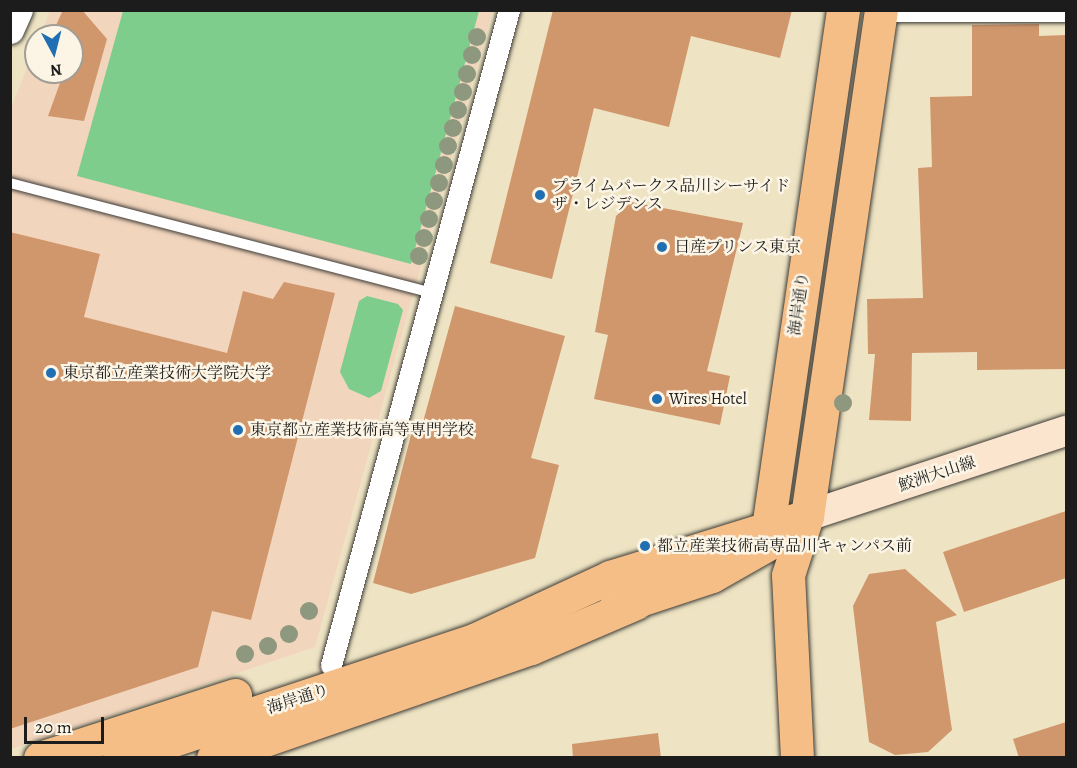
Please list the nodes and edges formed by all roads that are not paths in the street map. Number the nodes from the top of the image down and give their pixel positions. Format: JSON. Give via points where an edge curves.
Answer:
{"nodes":[{"id":1,"x":19,"y":10,"type":"edge"},
{"id":2,"x":509,"y":10,"type":"edge"},
{"id":3,"x":843,"y":10,"type":"edge"},
{"id":4,"x":881,"y":11,"type":"edge"},
{"id":5,"x":1066,"y":11,"type":"edge"},
{"id":6,"x":10,"y":30,"type":"edge"},
{"id":7,"x":10,"y":183,"type":"edge"},
{"id":8,"x":432,"y":293,"type":"junction"},
{"id":9,"x":1066,"y":431,"type":"edge"},
{"id":10,"x":807,"y":516,"type":"junction"},
{"id":11,"x":769,"y":537,"type":"junction"},
{"id":12,"x":788,"y":575,"type":"junction"},
{"id":13,"x":610,"y":577,"type":"junction"},
{"id":14,"x":636,"y":603,"type":"junction"},
{"id":15,"x":476,"y":639,"type":"junction"},
{"id":16,"x":331,"y":665,"type":"junction"},
{"id":17,"x":40,"y":758,"type":"edge"},
{"id":18,"x":119,"y":758,"type":"edge"},
{"id":19,"x":213,"y":758,"type":"edge"},
{"id":20,"x":797,"y":758,"type":"edge"}],
"edges":[{"from":1,"to":6,"type":"street"},
{"from":2,"to":8,"type":"street"},
{"from":3,"to":11,"type":"main road","name":"海岸通り"},
{"from":4,"to":5,"type":"street"},
{"from":4,"to":10,"type":"main road"},
{"from":7,"to":8,"type":"lane"},
{"from":8,"to":16,"type":"street"},
{"from":9,"to":10,"type":"main road","name":"鮫洲大山線"},
{"from":10,"to":11,"type":"main road","name":"海岸通り"},
{"from":10,"to":12,"type":"main road"},
{"from":11,"to":12,"type":"main road"},
{"from":11,"to":13,"type":"main road","name":"海岸通り"},
{"from":11,"to":14,"type":"main road","name":"海岸通り","via":[[712,576]]},
{"from":12,"to":20,"type":"main road"},
{"from":13,"to":15,"type":"main road","name":"海岸通り"},
{"from":13,"to":16,"type":"main road"},
{"from":14,"to":15,"type":"main road","name":"海岸通り"},
{"from":14,"to":19,"type":"main road","via":[[531,648]]},
{"from":15,"to":18,"type":"main road","name":"海岸通り"},
{"from":16,"to":17,"type":"main road"}]}
